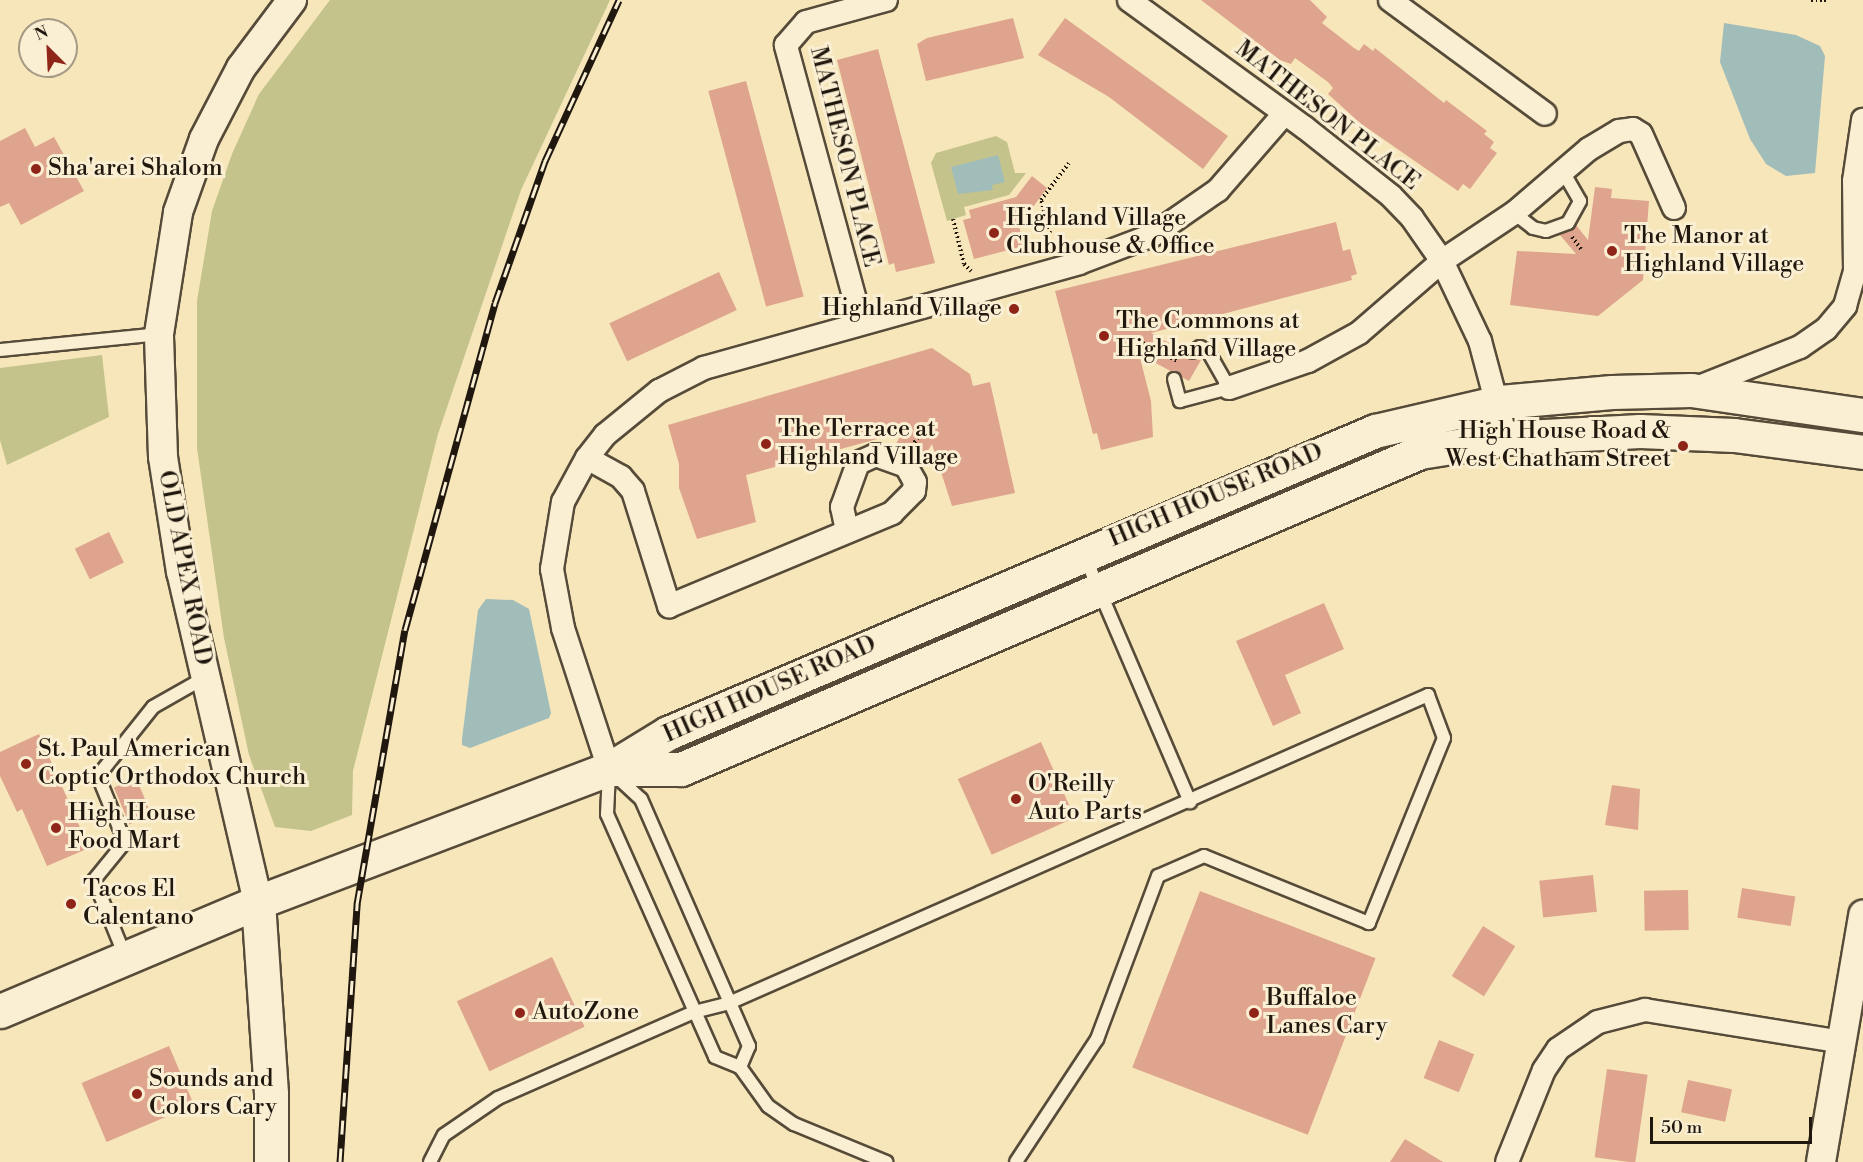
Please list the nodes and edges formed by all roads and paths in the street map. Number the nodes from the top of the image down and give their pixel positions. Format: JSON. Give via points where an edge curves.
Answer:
{"nodes":[{"id":1,"x":292,"y":0,"type":"edge"},
{"id":2,"x":886,"y":0,"type":"edge"},
{"id":3,"x":1129,"y":0,"type":"edge"},
{"id":4,"x":1390,"y":0,"type":"edge"},
{"id":5,"x":1811,"y":0,"type":"edge"},
{"id":6,"x":1828,"y":0,"type":"edge"},
{"id":7,"x":1284,"y":114,"type":"junction"},
{"id":8,"x":1545,"y":114,"type":"dead end"},
{"id":9,"x":1863,"y":120,"type":"edge"},
{"id":10,"x":1069,"y":163,"type":"dead end"},
{"id":11,"x":1564,"y":173,"type":"junction"},
{"id":12,"x":1674,"y":208,"type":"dead end"},
{"id":13,"x":1514,"y":213,"type":"junction"},
{"id":14,"x":953,"y":219,"type":"dead end"},
{"id":15,"x":1023,"y":256,"type":"dead end"},
{"id":16,"x":1442,"y":261,"type":"junction"},
{"id":17,"x":982,"y":269,"type":"dead end"},
{"id":18,"x":861,"y":322,"type":"junction"},
{"id":19,"x":159,"y":334,"type":"junction"},
{"id":20,"x":1139,"y":341,"type":"dead end"},
{"id":21,"x":0,"y":350,"type":"edge"},
{"id":22,"x":1192,"y":352,"type":"dead end"},
{"id":23,"x":1183,"y":365,"type":"dead end"},
{"id":24,"x":1174,"y":379,"type":"dead end"},
{"id":25,"x":1229,"y":388,"type":"junction"},
{"id":26,"x":1691,"y":390,"type":"junction"},
{"id":27,"x":1500,"y":402,"type":"junction"},
{"id":28,"x":1863,"y":415,"type":"edge"},
{"id":29,"x":927,"y":424,"type":"dead end"},
{"id":30,"x":1506,"y":438,"type":"junction"},
{"id":31,"x":1863,"y":452,"type":"edge"},
{"id":32,"x":907,"y":454,"type":"dead end"},
{"id":33,"x":586,"y":458,"type":"junction"},
{"id":34,"x":847,"y":531,"type":"dead end"},
{"id":35,"x":1084,"y":553,"type":"junction"},
{"id":36,"x":1099,"y":589,"type":"junction"},
{"id":37,"x":204,"y":678,"type":"junction"},
{"id":38,"x":609,"y":769,"type":"junction"},
{"id":39,"x":1190,"y":802,"type":"junction"},
{"id":40,"x":258,"y":902,"type":"junction"},
{"id":41,"x":1863,"y":915,"type":"edge"},
{"id":42,"x":126,"y":959,"type":"junction"},
{"id":43,"x":729,"y":1003,"type":"junction"},
{"id":44,"x":0,"y":1011,"type":"edge"},
{"id":45,"x":694,"y":1012,"type":"junction"},
{"id":46,"x":1842,"y":1042,"type":"junction"},
{"id":47,"x":740,"y":1067,"type":"junction"},
{"id":48,"x":271,"y":1162,"type":"edge"},
{"id":49,"x":430,"y":1162,"type":"edge"},
{"id":50,"x":886,"y":1162,"type":"edge"},
{"id":51,"x":1016,"y":1162,"type":"edge"},
{"id":52,"x":1507,"y":1162,"type":"edge"},
{"id":53,"x":1821,"y":1162,"type":"edge"}],
"edges":[{"from":1,"to":19,"type":"street","name":"OLD APEX ROAD","via":[[241,68],[204,139],[178,212]]},
{"from":2,"to":18,"type":"street","name":"MATHESON PLACE","via":[[806,22],[786,45]]},
{"from":3,"to":7,"type":"street","name":"MATHESON PLACE"},
{"from":4,"to":8,"type":"street"},
{"from":5,"to":6,"type":"path"},
{"from":7,"to":16,"type":"street","name":"MATHESON PLACE","via":[[1391,196]]},
{"from":7,"to":18,"type":"street","via":[[1218,190],[1153,235],[1079,263]]},
{"from":9,"to":26,"type":"street","via":[[1854,181],[1855,270],[1845,306],[1826,329],[1800,347]]},
{"from":10,"to":15,"type":"path","via":[[1041,200],[1050,233]]},
{"from":11,"to":12,"type":"street","via":[[1602,140],[1633,129],[1644,138]]},
{"from":11,"to":13,"type":"street"},
{"from":11,"to":13,"type":"lane","via":[[1580,201],[1568,223],[1546,231],[1533,228]]},
{"from":13,"to":16,"type":"street"},
{"from":14,"to":17,"type":"path","via":[[964,264],[972,272]]},
{"from":16,"to":25,"type":"street","via":[[1359,333],[1333,350]]},
{"from":16,"to":27,"type":"street","name":"MATHESON PLACE","via":[[1480,341]]},
{"from":18,"to":33,"type":"street","via":[[683,378],[624,416]]},
{"from":19,"to":21,"type":"lane"},
{"from":19,"to":37,"type":"street","name":"OLD APEX ROAD","via":[[163,457],[181,572]]},
{"from":20,"to":23,"type":"path"},
{"from":22,"to":25,"type":"lane","via":[[1200,347],[1208,351]]},
{"from":24,"to":25,"type":"lane","via":[[1180,401]]},
{"from":26,"to":27,"type":"main road","name":"HIGH HOUSE ROAD"},
{"from":26,"to":28,"type":"main road","name":"HIGH HOUSE ROAD"},
{"from":27,"to":30,"type":"street","name":"MATHESON PLACE"},
{"from":27,"to":35,"type":"main road","name":"HIGH HOUSE ROAD","via":[[1429,416],[1332,446]]},
{"from":29,"to":32,"type":"path"},
{"from":30,"to":31,"type":"main road","name":"HIGH HOUSE ROAD","via":[[1685,432]]},
{"from":30,"to":36,"type":"main road","name":"HIGH HOUSE ROAD","via":[[1420,452],[1366,472]]},
{"from":33,"to":34,"type":"street","via":[[621,477],[633,491],[669,606]]},
{"from":33,"to":38,"type":"street","via":[[563,502],[552,569],[563,628]]},
{"from":35,"to":36,"type":"lane"},
{"from":35,"to":38,"type":"main road","name":"HIGH HOUSE ROAD","via":[[668,733]]},
{"from":36,"to":38,"type":"main road","name":"HIGH HOUSE ROAD","via":[[681,769]]},
{"from":36,"to":39,"type":"lane"},
{"from":37,"to":40,"type":"street","name":"OLD APEX ROAD"},
{"from":37,"to":42,"type":"lane","via":[[153,707],[98,776],[125,842],[94,880]]},
{"from":38,"to":40,"type":"main road","name":"HIGH HOUSE ROAD"},
{"from":38,"to":43,"type":"lane","via":[[641,799]]},
{"from":38,"to":45,"type":"lane","via":[[607,814]]},
{"from":39,"to":43,"type":"lane"},
{"from":39,"to":51,"type":"lane","via":[[1428,695],[1444,738],[1369,923],[1204,856],[1158,876],[1097,1039]]},
{"from":40,"to":42,"type":"main road","name":"HIGH HOUSE ROAD"},
{"from":40,"to":48,"type":"main road","name":"OLD APEX ROAD","via":[[271,1094]]},
{"from":41,"to":46,"type":"street"},
{"from":42,"to":44,"type":"main road","name":"HIGH HOUSE ROAD"},
{"from":43,"to":45,"type":"lane"},
{"from":43,"to":47,"type":"lane","via":[[749,1046]]},
{"from":45,"to":47,"type":"lane","via":[[715,1057]]},
{"from":45,"to":49,"type":"lane","via":[[498,1098],[444,1135]]},
{"from":46,"to":52,"type":"street","via":[[1644,1010],[1598,1022],[1567,1042],[1544,1070]]},
{"from":46,"to":53,"type":"street"},
{"from":47,"to":50,"type":"lane","via":[[768,1106],[794,1124]]}]}
